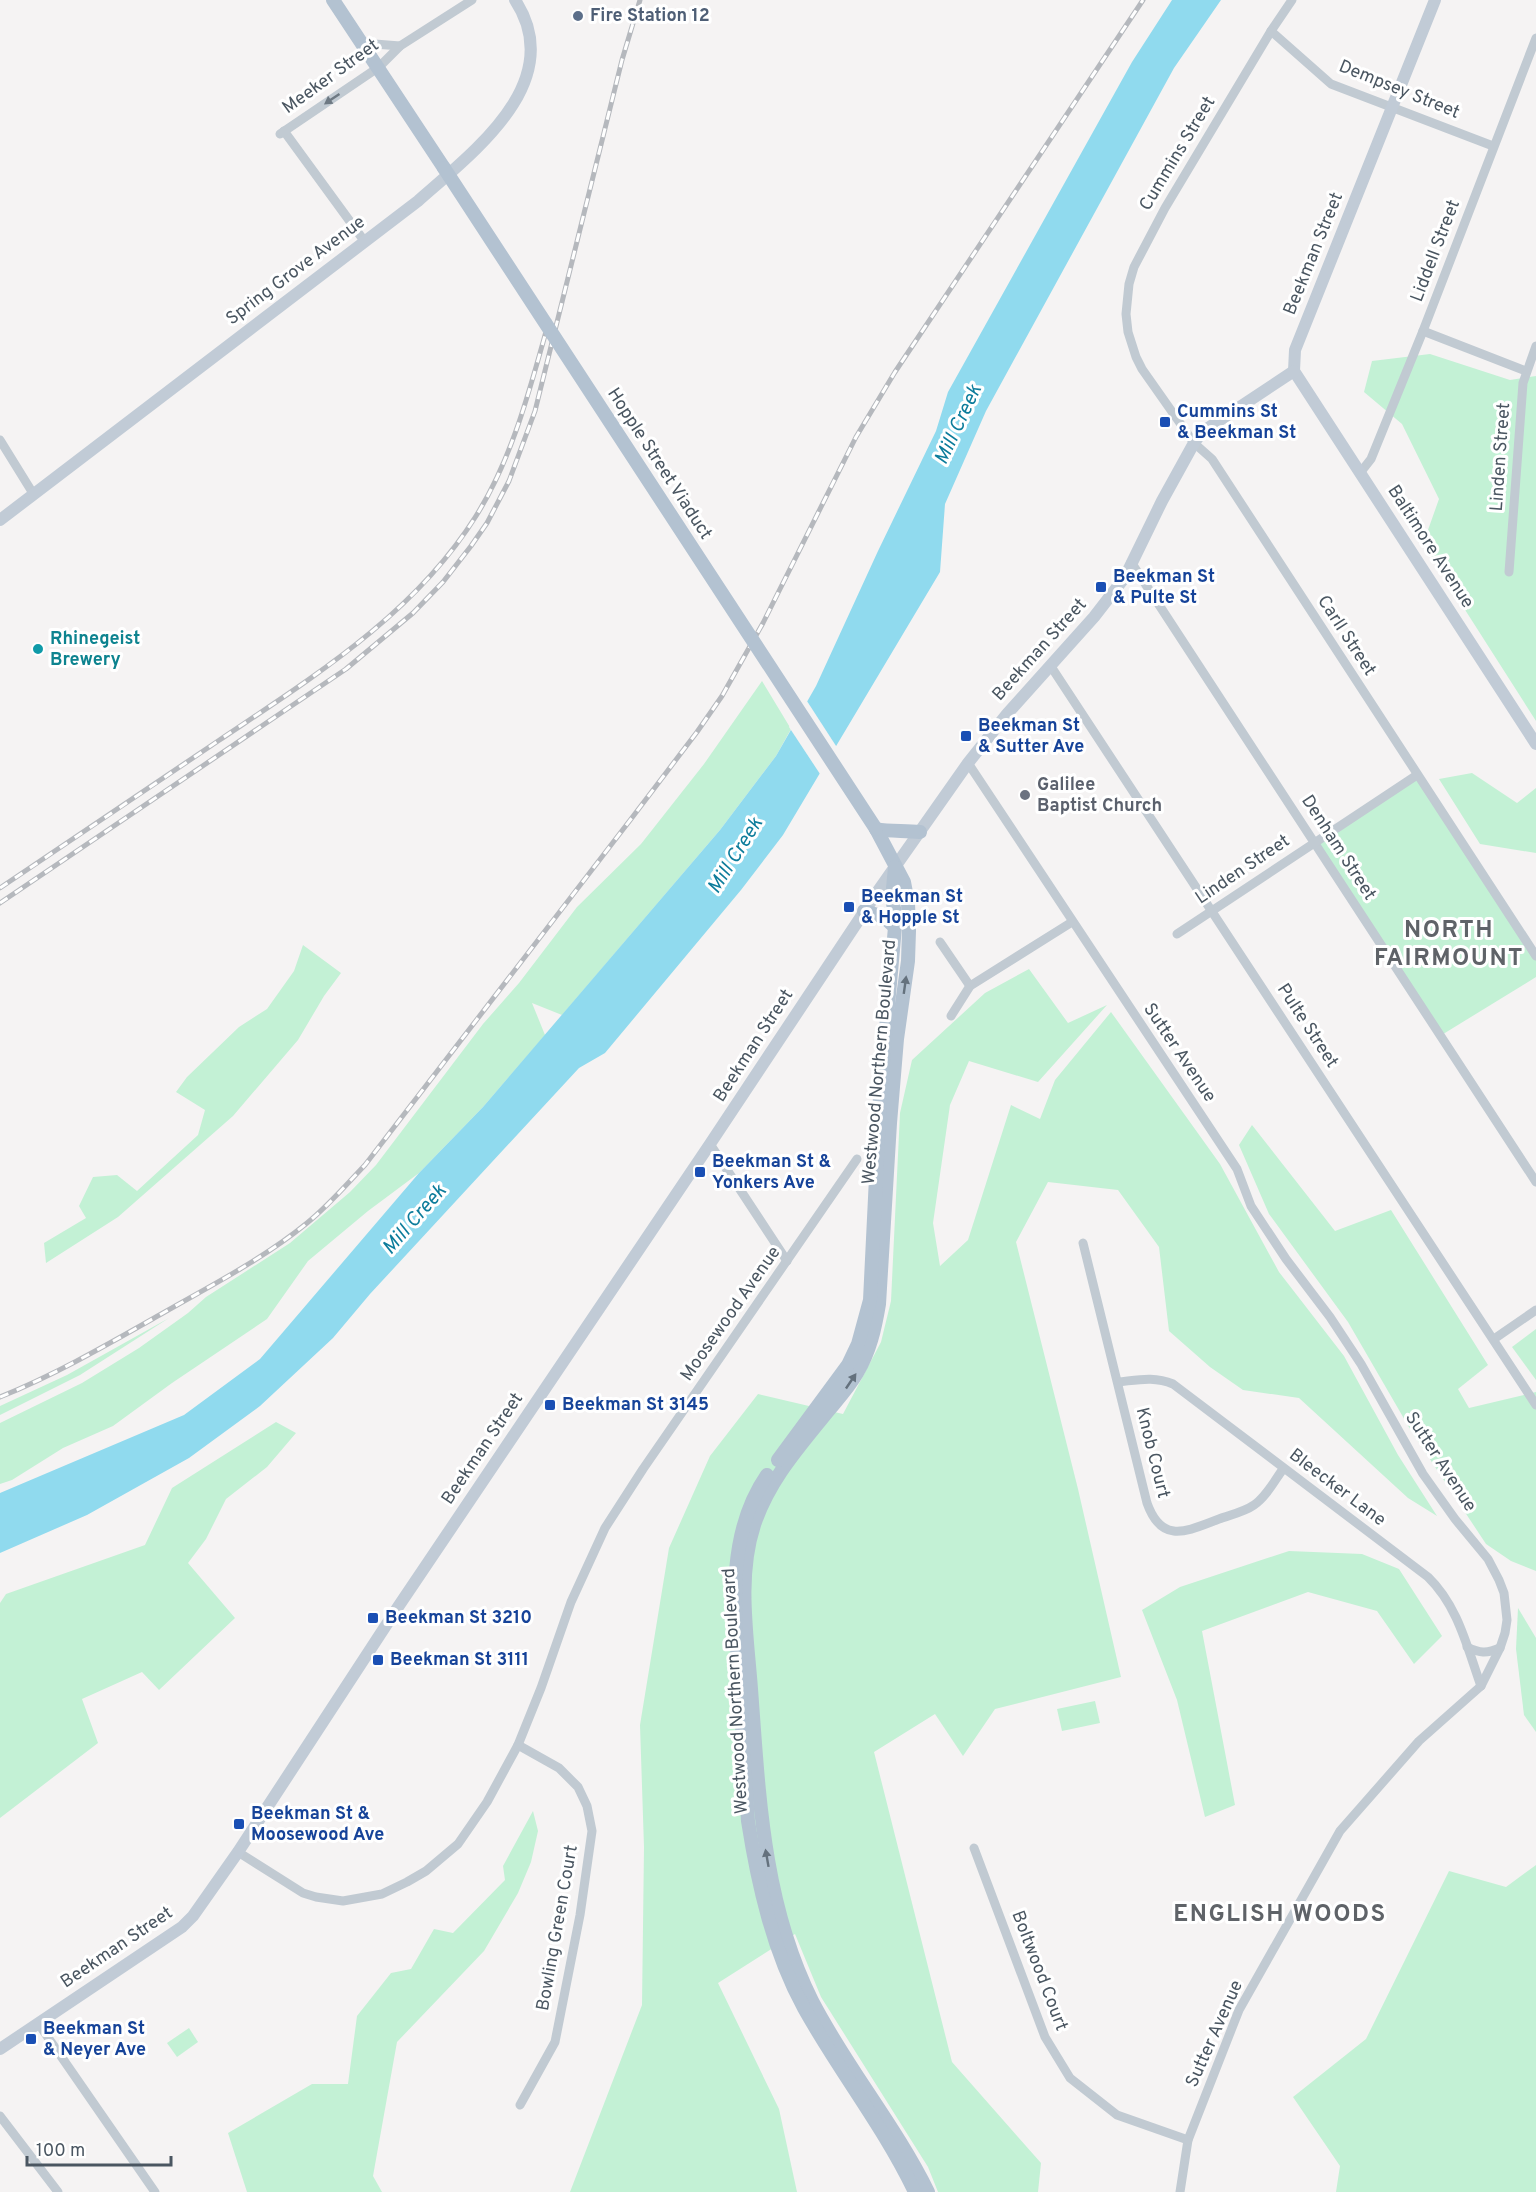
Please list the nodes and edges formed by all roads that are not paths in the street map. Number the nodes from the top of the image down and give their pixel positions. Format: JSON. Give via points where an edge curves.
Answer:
{"nodes":[{"id":1,"x":333,"y":0,"type":"edge"},
{"id":2,"x":472,"y":0,"type":"edge"},
{"id":3,"x":515,"y":0,"type":"edge"},
{"id":4,"x":1292,"y":0,"type":"edge"},
{"id":5,"x":1435,"y":0,"type":"edge"},
{"id":6,"x":1271,"y":31,"type":"junction"},
{"id":7,"x":1536,"y":38,"type":"edge"},
{"id":8,"x":362,"y":43,"type":"junction"},
{"id":9,"x":400,"y":46,"type":"junction"},
{"id":10,"x":379,"y":67,"type":"junction"},
{"id":11,"x":1392,"y":106,"type":"junction"},
{"id":12,"x":1493,"y":146,"type":"junction"},
{"id":13,"x":365,"y":242,"type":"junction"},
{"id":14,"x":1423,"y":331,"type":"junction"},
{"id":15,"x":1129,"y":336,"type":"joint"},
{"id":16,"x":1536,"y":346,"type":"edge"},
{"id":17,"x":1294,"y":371,"type":"junction"},
{"id":18,"x":1526,"y":371,"type":"junction"},
{"id":19,"x":0,"y":440,"type":"edge"},
{"id":20,"x":1194,"y":443,"type":"junction"},
{"id":21,"x":1360,"y":473,"type":"junction"},
{"id":22,"x":34,"y":495,"type":"junction"},
{"id":23,"x":0,"y":520,"type":"edge"},
{"id":24,"x":1131,"y":562,"type":"junction"},
{"id":25,"x":1509,"y":572,"type":"dead end"},
{"id":26,"x":1050,"y":665,"type":"junction"},
{"id":27,"x":1536,"y":744,"type":"edge"},
{"id":28,"x":968,"y":763,"type":"junction"},
{"id":29,"x":1417,"y":775,"type":"junction"},
{"id":30,"x":920,"y":832,"type":"junction"},
{"id":31,"x":881,"y":833,"type":"junction"},
{"id":32,"x":1314,"y":842,"type":"junction"},
{"id":33,"x":895,"y":867,"type":"junction"},
{"id":34,"x":864,"y":911,"type":"junction"},
{"id":35,"x":1212,"y":911,"type":"junction"},
{"id":36,"x":1072,"y":922,"type":"junction"},
{"id":37,"x":896,"y":927,"type":"junction"},
{"id":38,"x":1178,"y":934,"type":"dead end"},
{"id":39,"x":940,"y":942,"type":"dead end"},
{"id":40,"x":1536,"y":956,"type":"edge"},
{"id":41,"x":970,"y":986,"type":"junction"},
{"id":42,"x":951,"y":1016,"type":"dead end"},
{"id":43,"x":710,"y":1144,"type":"junction"},
{"id":44,"x":857,"y":1159,"type":"dead end"},
{"id":45,"x":1536,"y":1182,"type":"edge"},
{"id":46,"x":1083,"y":1243,"type":"dead end"},
{"id":47,"x":787,"y":1261,"type":"junction"},
{"id":48,"x":1536,"y":1310,"type":"edge"},
{"id":49,"x":1494,"y":1339,"type":"junction"},
{"id":50,"x":1118,"y":1382,"type":"junction"},
{"id":51,"x":1536,"y":1404,"type":"edge"},
{"id":52,"x":1283,"y":1468,"type":"junction"},
{"id":53,"x":1467,"y":1647,"type":"junction"},
{"id":54,"x":1500,"y":1648,"type":"junction"},
{"id":55,"x":1481,"y":1686,"type":"junction"},
{"id":56,"x":518,"y":1745,"type":"junction"},
{"id":57,"x":974,"y":1848,"type":"dead end"},
{"id":58,"x":238,"y":1852,"type":"junction"},
{"id":59,"x":38,"y":2023,"type":"junction"},
{"id":60,"x":0,"y":2049,"type":"edge"},
{"id":61,"x":520,"y":2105,"type":"dead end"},
{"id":62,"x":0,"y":2116,"type":"edge"},
{"id":63,"x":1188,"y":2140,"type":"junction"},
{"id":64,"x":58,"y":2192,"type":"edge"},
{"id":65,"x":155,"y":2192,"type":"edge"},
{"id":66,"x":915,"y":2192,"type":"edge"},
{"id":67,"x":928,"y":2192,"type":"edge"},
{"id":68,"x":1180,"y":2192,"type":"edge"}],
"edges":[{"from":1,"to":8,"type":"main road","name":"Hopple Street Viaduct"},
{"from":2,"to":9,"type":"street","name":"Meeker Street"},
{"from":3,"to":13,"type":"main road","name":"Spring Grove Avenue","via":[[526,23],[530,53],[526,80],[515,104],[468,156]]},
{"from":4,"to":6,"type":"street","name":"Cummins Street"},
{"from":5,"to":11,"type":"main road","name":"Beekman Street"},
{"from":6,"to":11,"type":"street","name":"Dempsey Street","via":[[1331,84]]},
{"from":6,"to":15,"type":"street","name":"Cummins Street","via":[[1134,267],[1126,301]]},
{"from":7,"to":12,"type":"street","name":"Liddell Street"},
{"from":8,"to":9,"type":"street","name":"Meeker Street"},
{"from":8,"to":10,"type":"main road","name":"Hopple Street Viaduct"},
{"from":9,"to":10,"type":"street","name":"Meeker Street"},
{"from":10,"to":13,"type":"street","name":"Meeker Street","one_way":true,"via":[[282,132]]},
{"from":10,"to":31,"type":"main road","name":"Hopple Street Viaduct","bridge":true},
{"from":11,"to":12,"type":"street","name":"Dempsey Street"},
{"from":11,"to":17,"type":"main road","name":"Beekman Street","via":[[1296,350]]},
{"from":12,"to":14,"type":"street","name":"Liddell Street"},
{"from":13,"to":22,"type":"main road","name":"Spring Grove Avenue"},
{"from":14,"to":18,"type":"street"},
{"from":14,"to":21,"type":"street","name":"Liddell Street","via":[[1371,459]]},
{"from":15,"to":20,"type":"street","name":"Carll Street","via":[[1142,369]]},
{"from":16,"to":18,"type":"street","name":"Linden Street"},
{"from":17,"to":20,"type":"main road","name":"Beekman Street","via":[[1202,432]]},
{"from":17,"to":21,"type":"main road","name":"Baltimore Avenue"},
{"from":18,"to":25,"type":"street","name":"Linden Street"},
{"from":19,"to":22,"type":"street"},
{"from":20,"to":24,"type":"main road","name":"Beekman Street"},
{"from":20,"to":29,"type":"street","name":"Carll Street","via":[[1212,459]]},
{"from":21,"to":27,"type":"main road","name":"Baltimore Avenue"},
{"from":22,"to":23,"type":"main road","name":"Spring Grove Avenue"},
{"from":24,"to":26,"type":"main road","name":"Beekman Street","via":[[1106,603]]},
{"from":24,"to":32,"type":"street","name":"Denham Street"},
{"from":26,"to":28,"type":"main road","name":"Beekman Street"},
{"from":26,"to":35,"type":"street","name":"Pulte Street"},
{"from":28,"to":30,"type":"main road","name":"Beekman Street"},
{"from":28,"to":36,"type":"street","name":"Sutter Avenue"},
{"from":29,"to":32,"type":"street","name":"Linden Street"},
{"from":29,"to":40,"type":"street","name":"Carll Street"},
{"from":30,"to":31,"type":"main road"},
{"from":30,"to":33,"type":"main road","name":"Beekman Street"},
{"from":31,"to":33,"type":"main road","name":"Hopple Street Viaduct"},
{"from":32,"to":35,"type":"street","name":"Linden Street"},
{"from":32,"to":45,"type":"street","name":"Denham Street"},
{"from":33,"to":34,"type":"main road","name":"Beekman Street"},
{"from":33,"to":37,"type":"main road","name":"Westwood Northern Boulevard","via":[[892,899]]},
{"from":67,"to":33,"type":"main road","name":"Westwood Northern Boulevard","one_way":true,"via":[[830,2033],[812,2000],[783,1927],[760,1816],[745,1601],[746,1560],[766,1494],[851,1381],[874,1333],[882,1281],[891,1113],[909,951],[909,903]]},
{"from":34,"to":37,"type":"main road","via":[[884,917]]},
{"from":34,"to":43,"type":"main road","name":"Beekman Street"},
{"from":35,"to":38,"type":"street","name":"Linden Street"},
{"from":35,"to":49,"type":"street","name":"Pulte Street"},
{"from":36,"to":41,"type":"street"},
{"from":36,"to":54,"type":"street","name":"Sutter Avenue","via":[[1237,1169],[1251,1206],[1361,1364],[1424,1474],[1488,1559],[1506,1606]]},
{"from":37,"to":66,"type":"main road","name":"Westwood Northern Boulevard","via":[[880,1096],[870,1300],[848,1365],[753,1500],[736,1562],[736,1614],[748,1821],[768,1917],[803,2006],[891,2146]]},
{"from":39,"to":41,"type":"street"},
{"from":41,"to":42,"type":"street"},
{"from":43,"to":47,"type":"street"},
{"from":43,"to":58,"type":"main road","name":"Beekman Street"},
{"from":44,"to":47,"type":"street","name":"Moosewood Avenue"},
{"from":46,"to":50,"type":"street","name":"Knob Court"},
{"from":47,"to":56,"type":"street","name":"Moosewood Avenue","via":[[605,1528],[571,1602]]},
{"from":48,"to":49,"type":"street"},
{"from":49,"to":51,"type":"street","name":"Pulte Street"},
{"from":50,"to":52,"type":"street","name":"Bleecker Lane","via":[[1150,1378],[1173,1384]]},
{"from":50,"to":52,"type":"street","name":"Knob Court","via":[[1147,1503],[1155,1520],[1168,1531],[1184,1532],[1254,1505]]},
{"from":52,"to":53,"type":"street","name":"Bleecker Lane","via":[[1433,1582],[1453,1608]]},
{"from":53,"to":54,"type":"street","via":[[1480,1653]]},
{"from":53,"to":55,"type":"street","name":"Bleecker Lane"},
{"from":54,"to":55,"type":"street","name":"Sutter Avenue"},
{"from":55,"to":63,"type":"street","name":"Sutter Avenue","via":[[1419,1741],[1340,1831],[1239,2010]]},
{"from":56,"to":58,"type":"street","name":"Moosewood Avenue","via":[[487,1802],[458,1844],[426,1871],[382,1894],[343,1901],[316,1897],[291,1887]]},
{"from":56,"to":61,"type":"street","name":"Bowling Green Court","via":[[559,1768],[578,1787],[592,1831],[555,2042]]},
{"from":57,"to":63,"type":"street","name":"Boltwood Court","via":[[1045,2037],[1070,2078],[1117,2115]]},
{"from":58,"to":59,"type":"main road","name":"Beekman Street","via":[[182,1927]]},
{"from":59,"to":60,"type":"main road","name":"Beekman Street"},
{"from":59,"to":65,"type":"street"},
{"from":62,"to":64,"type":"street"},
{"from":63,"to":68,"type":"street","name":"Sutter Avenue"}]}
